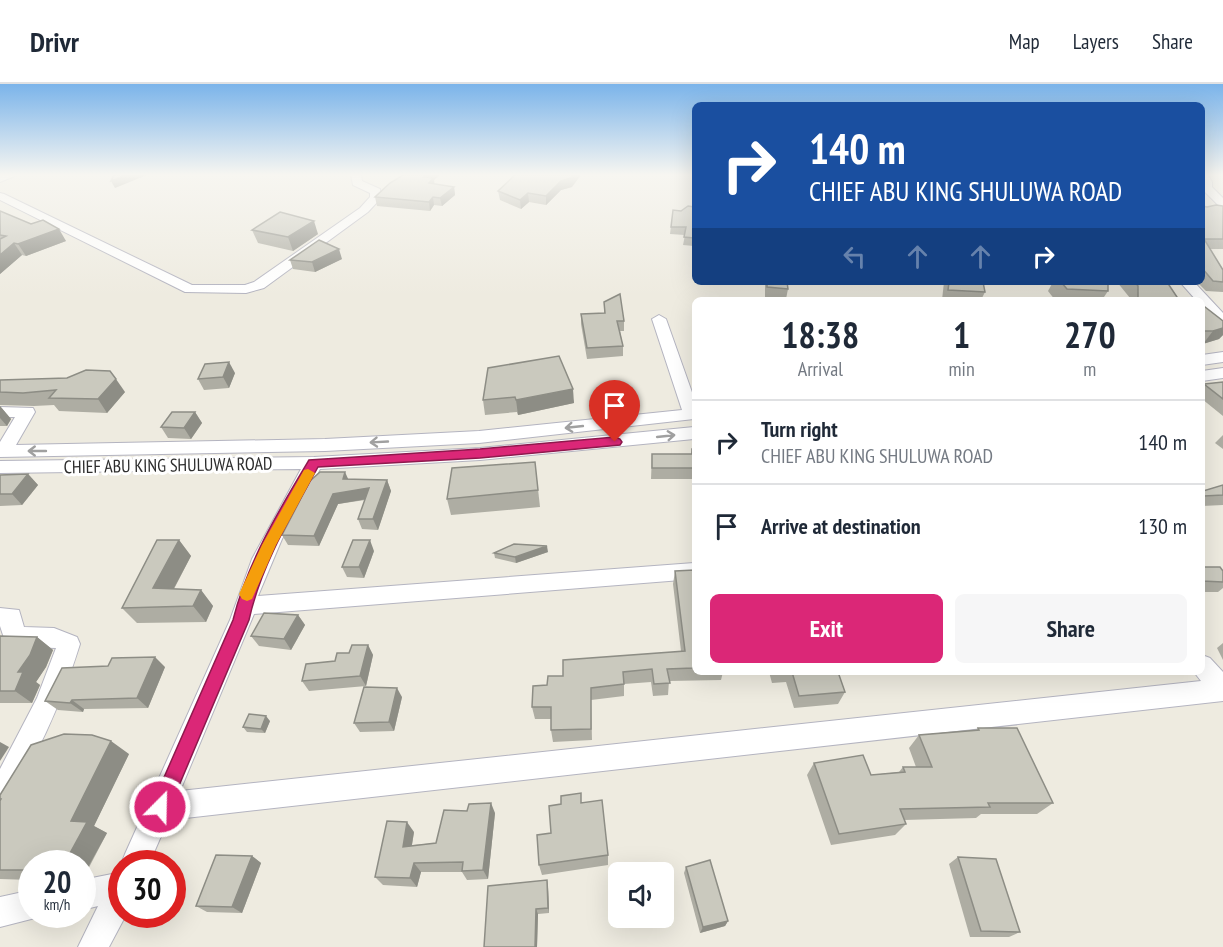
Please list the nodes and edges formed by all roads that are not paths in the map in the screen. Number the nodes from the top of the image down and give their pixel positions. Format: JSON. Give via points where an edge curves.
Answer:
{"nodes":[{"id":1,"x":39,"y":215,"type":"edge"},
{"id":2,"x":357,"y":215,"type":"edge"},
{"id":3,"x":1190,"y":285,"type":"edge"},
{"id":4,"x":1201,"y":297,"type":"edge"},
{"id":5,"x":1205,"y":302,"type":"edge"},
{"id":6,"x":659,"y":319,"type":"dead end"},
{"id":7,"x":1223,"y":321,"type":"edge"},
{"id":8,"x":1223,"y":357,"type":"edge"},
{"id":9,"x":1205,"y":360,"type":"edge"},
{"id":10,"x":1223,"y":373,"type":"edge"},
{"id":11,"x":1205,"y":376,"type":"edge"},
{"id":12,"x":692,"y":411,"type":"edge"},
{"id":13,"x":0,"y":412,"type":"edge"},
{"id":14,"x":692,"y":414,"type":"edge"},
{"id":15,"x":635,"y":420,"type":"junction"},
{"id":16,"x":692,"y":433,"type":"edge"},
{"id":17,"x":638,"y":440,"type":"junction"},
{"id":18,"x":2,"y":462,"type":"edge"},
{"id":19,"x":314,"y":463,"type":"junction"},
{"id":20,"x":692,"y":571,"type":"edge"},
{"id":21,"x":244,"y":606,"type":"junction"},
{"id":22,"x":0,"y":617,"type":"edge"},
{"id":23,"x":1205,"y":669,"type":"edge"},
{"id":24,"x":1223,"y":690,"type":"edge"},
{"id":25,"x":0,"y":794,"type":"edge"},
{"id":26,"x":160,"y":807,"type":"junction"},
{"id":27,"x":141,"y":850,"type":"edge"},
{"id":28,"x":18,"y":908,"type":"edge"},
{"id":29,"x":0,"y":912,"type":"edge"},
{"id":30,"x":108,"y":919,"type":"edge"},
{"id":31,"x":93,"y":947,"type":"edge"}],
"edges":[{"from":1,"to":2,"type":"street","via":[[190,289],[246,289],[258,285]]},
{"from":3,"to":4,"type":"street"},
{"from":5,"to":7,"type":"street"},
{"from":6,"to":12,"type":"street"},
{"from":8,"to":9,"type":"street"},
{"from":10,"to":11,"type":"street"},
{"from":13,"to":18,"type":"street","via":[[27,412]]},
{"from":14,"to":15,"type":"street"},
{"from":15,"to":17,"type":"street"},
{"from":15,"to":18,"type":"street","one_way":true,"via":[[479,437]]},
{"from":17,"to":16,"type":"street","name":"CHIEF ABU KING SHULUWA ROAD","one_way":true},
{"from":17,"to":19,"type":"street","name":"CHIEF ABU KING SHULUWA ROAD"},
{"from":18,"to":19,"type":"street","name":"CHIEF ABU KING SHULUWA ROAD"},
{"from":19,"to":21,"type":"street","via":[[269,545]]},
{"from":20,"to":21,"type":"street"},
{"from":21,"to":26,"type":"street"},
{"from":22,"to":25,"type":"street","via":[[11,617],[12,631],[21,638],[58,636],[69,644],[27,749]]},
{"from":23,"to":24,"type":"street"},
{"from":24,"to":26,"type":"street"},
{"from":26,"to":27,"type":"street"},
{"from":28,"to":29,"type":"street"},
{"from":30,"to":31,"type":"street"}]}
